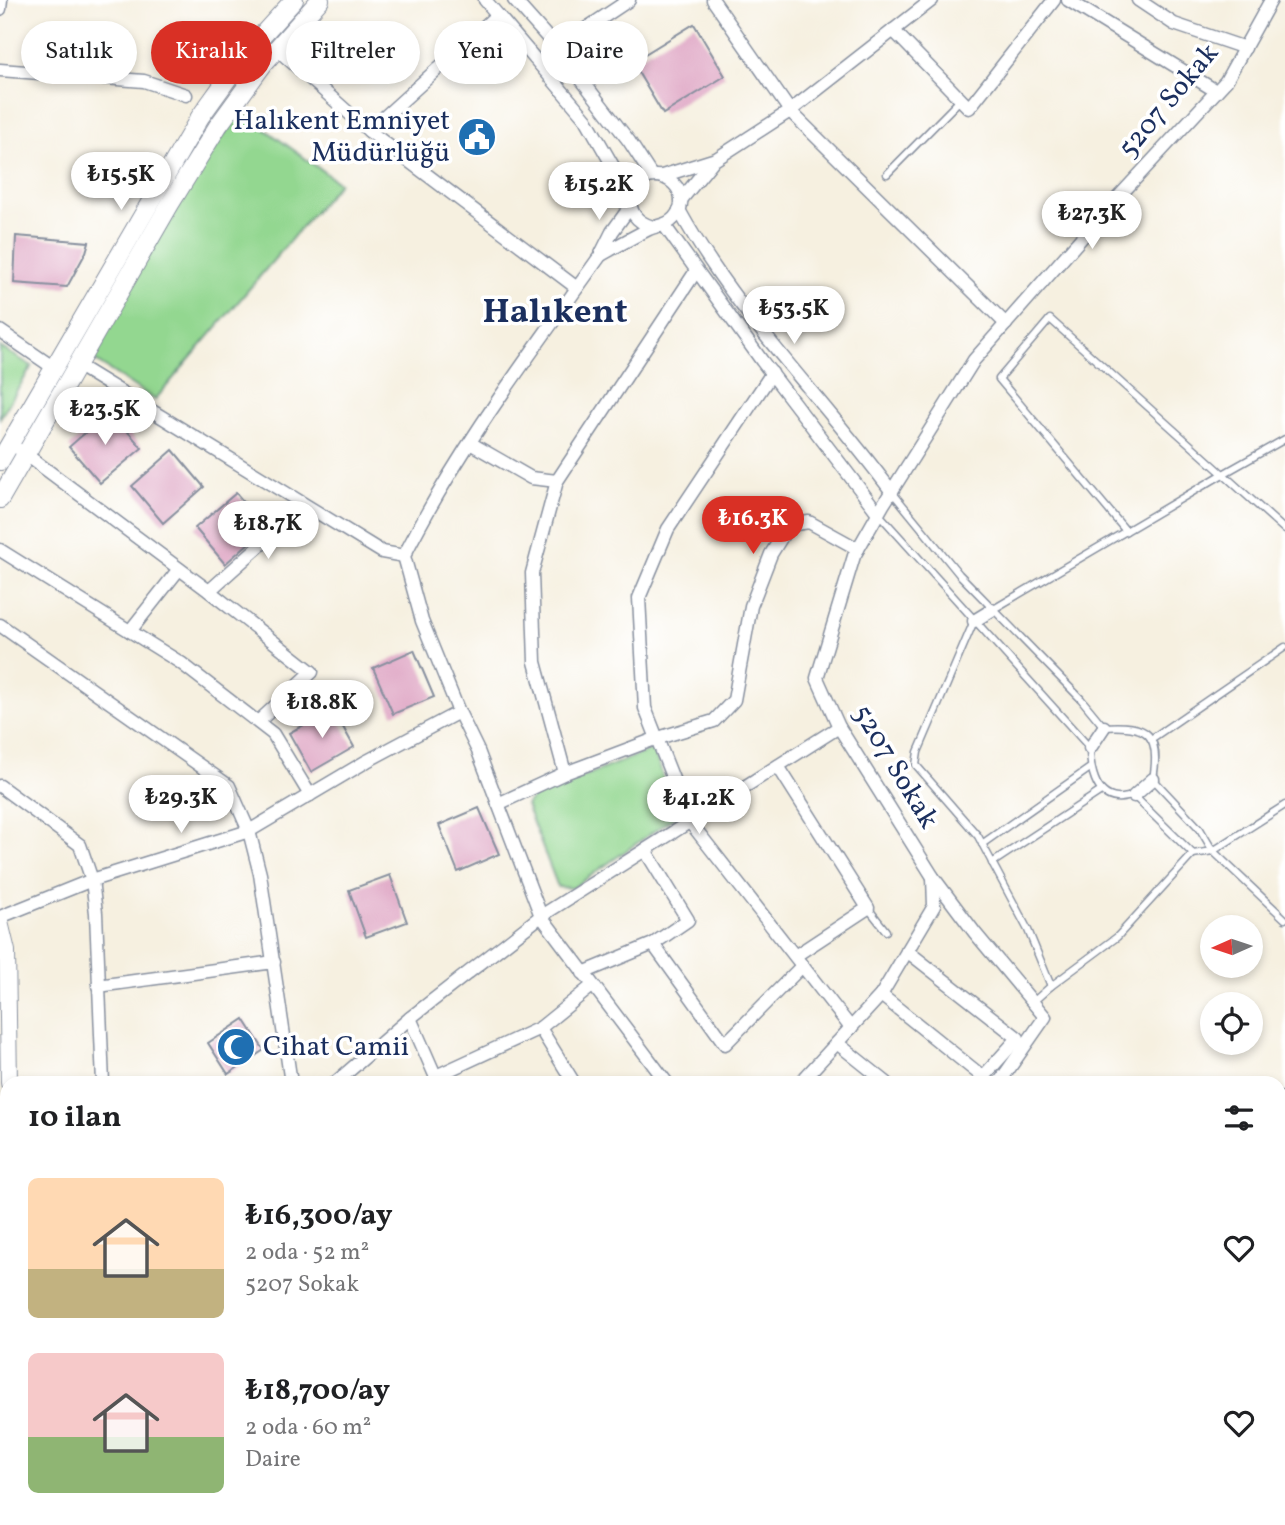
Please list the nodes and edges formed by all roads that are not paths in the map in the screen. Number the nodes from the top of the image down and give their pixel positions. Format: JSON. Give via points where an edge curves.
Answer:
{"nodes":[{"id":1,"x":1,"y":0,"type":"edge"},
{"id":2,"x":294,"y":0,"type":"edge"},
{"id":3,"x":320,"y":0,"type":"edge"},
{"id":4,"x":485,"y":0,"type":"edge"},
{"id":5,"x":629,"y":0,"type":"edge"},
{"id":6,"x":713,"y":0,"type":"edge"},
{"id":7,"x":932,"y":0,"type":"edge"},
{"id":8,"x":1054,"y":0,"type":"edge"},
{"id":9,"x":1068,"y":0,"type":"edge"},
{"id":10,"x":1138,"y":0,"type":"edge"},
{"id":11,"x":1271,"y":0,"type":"edge"},
{"id":12,"x":516,"y":1,"type":"edge"},
{"id":13,"x":0,"y":9,"type":"edge"},
{"id":14,"x":497,"y":15,"type":"junction"},
{"id":15,"x":598,"y":21,"type":"edge"},
{"id":16,"x":541,"y":30,"type":"edge"},
{"id":17,"x":893,"y":30,"type":"junction"},
{"id":18,"x":1245,"y":48,"type":"junction"},
{"id":19,"x":276,"y":49,"type":"junction"},
{"id":20,"x":0,"y":70,"type":"edge"},
{"id":21,"x":585,"y":84,"type":"edge"},
{"id":22,"x":1216,"y":91,"type":"junction"},
{"id":23,"x":186,"y":95,"type":"dead end"},
{"id":24,"x":961,"y":99,"type":"junction"},
{"id":25,"x":790,"y":111,"type":"junction"},
{"id":26,"x":369,"y":131,"type":"junction"},
{"id":27,"x":712,"y":162,"type":"junction"},
{"id":28,"x":887,"y":174,"type":"dead end"},
{"id":29,"x":657,"y":175,"type":"junction"},
{"id":30,"x":629,"y":200,"type":"junction"},
{"id":31,"x":680,"y":205,"type":"junction"},
{"id":32,"x":658,"y":226,"type":"junction"},
{"id":33,"x":600,"y":256,"type":"junction"},
{"id":34,"x":696,"y":271,"type":"junction"},
{"id":35,"x":577,"y":288,"type":"junction"},
{"id":36,"x":1006,"y":324,"type":"junction"},
{"id":37,"x":0,"y":331,"type":"edge"},
{"id":38,"x":74,"y":333,"type":"junction"},
{"id":39,"x":90,"y":343,"type":"junction"},
{"id":40,"x":77,"y":365,"type":"junction"},
{"id":41,"x":54,"y":368,"type":"junction"},
{"id":42,"x":772,"y":373,"type":"junction"},
{"id":43,"x":1285,"y":439,"type":"edge"},
{"id":44,"x":470,"y":443,"type":"junction"},
{"id":45,"x":5,"y":453,"type":"edge"},
{"id":46,"x":26,"y":453,"type":"junction"},
{"id":47,"x":1223,"y":474,"type":"junction"},
{"id":48,"x":557,"y":481,"type":"junction"},
{"id":49,"x":891,"y":492,"type":"junction"},
{"id":50,"x":0,"y":499,"type":"edge"},
{"id":51,"x":304,"y":506,"type":"junction"},
{"id":52,"x":878,"y":513,"type":"junction"},
{"id":53,"x":1285,"y":530,"type":"edge"},
{"id":54,"x":1126,"y":531,"type":"junction"},
{"id":55,"x":0,"y":550,"type":"edge"},
{"id":56,"x":858,"y":550,"type":"junction"},
{"id":57,"x":404,"y":556,"type":"junction"},
{"id":58,"x":179,"y":569,"type":"junction"},
{"id":59,"x":209,"y":592,"type":"junction"},
{"id":60,"x":992,"y":610,"type":"junction"},
{"id":61,"x":974,"y":621,"type":"junction"},
{"id":62,"x":2,"y":630,"type":"edge"},
{"id":63,"x":130,"y":631,"type":"junction"},
{"id":64,"x":1285,"y":647,"type":"edge"},
{"id":65,"x":459,"y":712,"type":"junction"},
{"id":66,"x":258,"y":722,"type":"junction"},
{"id":67,"x":839,"y":727,"type":"junction"},
{"id":68,"x":1104,"y":727,"type":"junction"},
{"id":69,"x":655,"y":738,"type":"junction"},
{"id":70,"x":1151,"y":739,"type":"junction"},
{"id":71,"x":1090,"y":748,"type":"junction"},
{"id":72,"x":778,"y":766,"type":"junction"},
{"id":73,"x":1090,"y":768,"type":"junction"},
{"id":74,"x":565,"y":773,"type":"junction"},
{"id":75,"x":1153,"y":779,"type":"junction"},
{"id":76,"x":0,"y":786,"type":"edge"},
{"id":77,"x":1101,"y":790,"type":"junction"},
{"id":78,"x":310,"y":795,"type":"junction"},
{"id":79,"x":1134,"y":796,"type":"junction"},
{"id":80,"x":498,"y":804,"type":"junction"},
{"id":81,"x":1285,"y":805,"type":"edge"},
{"id":82,"x":690,"y":822,"type":"junction"},
{"id":83,"x":249,"y":831,"type":"junction"},
{"id":84,"x":982,"y":844,"type":"junction"},
{"id":85,"x":645,"y":850,"type":"junction"},
{"id":86,"x":1213,"y":851,"type":"junction"},
{"id":87,"x":1194,"y":853,"type":"junction"},
{"id":88,"x":992,"y":863,"type":"junction"},
{"id":89,"x":933,"y":877,"type":"junction"},
{"id":90,"x":92,"y":880,"type":"junction"},
{"id":91,"x":867,"y":908,"type":"junction"},
{"id":92,"x":541,"y":916,"type":"junction"},
{"id":93,"x":1285,"y":919,"type":"edge"},
{"id":94,"x":0,"y":920,"type":"edge"},
{"id":95,"x":886,"y":931,"type":"dead end"},
{"id":96,"x":653,"y":944,"type":"junction"},
{"id":97,"x":907,"y":951,"type":"junction"},
{"id":98,"x":799,"y":961,"type":"junction"},
{"id":99,"x":274,"y":962,"type":"junction"},
{"id":100,"x":583,"y":972,"type":"junction"},
{"id":101,"x":98,"y":986,"type":"junction"},
{"id":102,"x":592,"y":986,"type":"junction"},
{"id":103,"x":1051,"y":986,"type":"junction"},
{"id":104,"x":881,"y":995,"type":"junction"},
{"id":105,"x":1033,"y":1002,"type":"junction"},
{"id":106,"x":410,"y":1018,"type":"junction"},
{"id":107,"x":540,"y":1028,"type":"junction"},
{"id":108,"x":851,"y":1028,"type":"junction"},
{"id":109,"x":837,"y":1043,"type":"junction"},
{"id":110,"x":9,"y":1076,"type":"edge"},
{"id":111,"x":103,"y":1076,"type":"edge"},
{"id":112,"x":286,"y":1076,"type":"edge"},
{"id":113,"x":343,"y":1076,"type":"edge"},
{"id":114,"x":435,"y":1076,"type":"edge"},
{"id":115,"x":445,"y":1076,"type":"edge"},
{"id":116,"x":570,"y":1076,"type":"edge"},
{"id":117,"x":662,"y":1076,"type":"edge"},
{"id":118,"x":806,"y":1076,"type":"edge"},
{"id":119,"x":878,"y":1076,"type":"edge"},
{"id":120,"x":982,"y":1076,"type":"edge"},
{"id":121,"x":984,"y":1076,"type":"edge"},
{"id":122,"x":1004,"y":1076,"type":"edge"}],
"edges":[{"from":1,"to":13,"type":"street"},
{"from":2,"to":38,"type":"main road","via":[[246,53],[207,107]]},
{"from":3,"to":19,"type":"main road"},
{"from":4,"to":14,"type":"street"},
{"from":5,"to":15,"type":"street"},
{"from":6,"to":25,"type":"street"},
{"from":7,"to":17,"type":"street"},
{"from":8,"to":24,"type":"street","via":[[969,108]]},
{"from":9,"to":22,"type":"street"},
{"from":10,"to":18,"type":"street","via":[[1174,24]]},
{"from":11,"to":18,"type":"street","name":"5207 Sokak"},
{"from":12,"to":16,"type":"street"},
{"from":14,"to":26,"type":"street"},
{"from":14,"to":30,"type":"street","via":[[586,120]]},
{"from":17,"to":24,"type":"street"},
{"from":17,"to":25,"type":"street"},
{"from":18,"to":22,"type":"street","name":"5207 Sokak"},
{"from":19,"to":26,"type":"street"},
{"from":19,"to":39,"type":"main road","via":[[218,126]]},
{"from":20,"to":23,"type":"street","via":[[144,81]]},
{"from":21,"to":29,"type":"street"},
{"from":22,"to":36,"type":"street","name":"5207 Sokak"},
{"from":24,"to":28,"type":"lane"},
{"from":25,"to":27,"type":"street"},
{"from":25,"to":36,"type":"street"},
{"from":26,"to":35,"type":"street"},
{"from":27,"to":29,"type":"street"},
{"from":27,"to":31,"type":"street"},
{"from":29,"to":30,"type":"street","via":[[641,179]]},
{"from":29,"to":31,"type":"street","via":[[678,189]]},
{"from":30,"to":32,"type":"street","via":[[634,217]]},
{"from":30,"to":33,"type":"street"},
{"from":31,"to":32,"type":"street","via":[[673,219]]},
{"from":31,"to":49,"type":"street","via":[[705,256]]},
{"from":32,"to":33,"type":"street"},
{"from":32,"to":34,"type":"street"},
{"from":33,"to":35,"type":"street"},
{"from":34,"to":42,"type":"street"},
{"from":34,"to":48,"type":"street"},
{"from":35,"to":44,"type":"street"},
{"from":36,"to":49,"type":"street","name":"5207 Sokak","via":[[974,360]]},
{"from":37,"to":41,"type":"street"},
{"from":38,"to":39,"type":"main road"},
{"from":38,"to":41,"type":"main road"},
{"from":39,"to":40,"type":"main road"},
{"from":40,"to":46,"type":"main road"},
{"from":40,"to":51,"type":"street"},
{"from":41,"to":45,"type":"main road"},
{"from":42,"to":52,"type":"street"},
{"from":42,"to":69,"type":"street","via":[[668,529],[639,598],[645,708]]},
{"from":43,"to":47,"type":"lane"},
{"from":44,"to":48,"type":"street","via":[[531,478]]},
{"from":44,"to":57,"type":"street","via":[[431,502]]},
{"from":45,"to":46,"type":"street"},
{"from":46,"to":50,"type":"main road"},
{"from":46,"to":58,"type":"street"},
{"from":47,"to":53,"type":"lane"},
{"from":47,"to":54,"type":"lane"},
{"from":47,"to":54,"type":"lane","via":[[1050,319],[999,379]]},
{"from":48,"to":74,"type":"street","via":[[532,573],[535,662]]},
{"from":49,"to":52,"type":"street","name":"5207 Sokak"},
{"from":49,"to":60,"type":"lane"},
{"from":51,"to":57,"type":"street","via":[[383,552]]},
{"from":51,"to":59,"type":"street"},
{"from":52,"to":56,"type":"street","name":"5207 Sokak"},
{"from":52,"to":61,"type":"lane"},
{"from":54,"to":60,"type":"lane"},
{"from":55,"to":63,"type":"street"},
{"from":56,"to":67,"type":"street","name":"5207 Sokak","via":[[817,678]]},
{"from":56,"to":69,"type":"street","via":[[809,522],[789,525],[771,554],[751,606],[734,700],[715,721]]},
{"from":57,"to":65,"type":"street","via":[[422,621]]},
{"from":58,"to":59,"type":"street"},
{"from":58,"to":63,"type":"street"},
{"from":59,"to":66,"type":"street","via":[[312,672]]},
{"from":60,"to":61,"type":"street"},
{"from":60,"to":68,"type":"lane"},
{"from":61,"to":71,"type":"lane"},
{"from":61,"to":84,"type":"lane","via":[[916,765]]},
{"from":62,"to":83,"type":"street","via":[[229,786]]},
{"from":63,"to":66,"type":"street"},
{"from":64,"to":70,"type":"lane"},
{"from":65,"to":78,"type":"street"},
{"from":65,"to":80,"type":"street"},
{"from":66,"to":78,"type":"street","via":[[273,734]]},
{"from":67,"to":72,"type":"street"},
{"from":67,"to":89,"type":"street","name":"5207 Sokak"},
{"from":68,"to":70,"type":"lane","via":[[1130,725]]},
{"from":68,"to":71,"type":"street"},
{"from":69,"to":74,"type":"street"},
{"from":69,"to":82,"type":"street"},
{"from":70,"to":75,"type":"lane","via":[[1156,758]]},
{"from":71,"to":73,"type":"lane"},
{"from":72,"to":82,"type":"street"},
{"from":72,"to":91,"type":"street"},
{"from":73,"to":77,"type":"lane"},
{"from":73,"to":84,"type":"lane"},
{"from":74,"to":80,"type":"street"},
{"from":75,"to":79,"type":"street"},
{"from":75,"to":86,"type":"lane","via":[[1200,829]]},
{"from":76,"to":90,"type":"street","via":[[79,845]]},
{"from":77,"to":79,"type":"lane","via":[[1115,799]]},
{"from":77,"to":88,"type":"lane"},
{"from":78,"to":83,"type":"street"},
{"from":79,"to":87,"type":"lane"},
{"from":80,"to":92,"type":"street"},
{"from":81,"to":86,"type":"lane"},
{"from":82,"to":85,"type":"street"},
{"from":82,"to":98,"type":"street"},
{"from":83,"to":90,"type":"street"},
{"from":83,"to":99,"type":"street"},
{"from":84,"to":88,"type":"lane"},
{"from":85,"to":92,"type":"street"},
{"from":85,"to":96,"type":"street","via":[[688,920]]},
{"from":86,"to":87,"type":"lane"},
{"from":86,"to":93,"type":"lane"},
{"from":87,"to":103,"type":"lane","via":[[1117,937]]},
{"from":88,"to":103,"type":"lane"},
{"from":89,"to":97,"type":"street","via":[[934,906]]},
{"from":89,"to":105,"type":"street","name":"5207 Sokak"},
{"from":90,"to":94,"type":"street"},
{"from":90,"to":101,"type":"street"},
{"from":91,"to":95,"type":"lane"},
{"from":91,"to":98,"type":"street"},
{"from":92,"to":100,"type":"street"},
{"from":92,"to":106,"type":"street"},
{"from":94,"to":110,"type":"street","via":[[7,951]]},
{"from":96,"to":98,"type":"street","via":[[725,1044]]},
{"from":96,"to":100,"type":"street"},
{"from":97,"to":104,"type":"street"},
{"from":97,"to":121,"type":"street","via":[[1017,1038]]},
{"from":98,"to":108,"type":"street"},
{"from":99,"to":101,"type":"street"},
{"from":99,"to":112,"type":"street"},
{"from":100,"to":102,"type":"street"},
{"from":101,"to":111,"type":"street"},
{"from":102,"to":107,"type":"street"},
{"from":102,"to":117,"type":"street"},
{"from":103,"to":105,"type":"lane"},
{"from":104,"to":108,"type":"street"},
{"from":104,"to":120,"type":"street"},
{"from":105,"to":122,"type":"street","name":"5207 Sokak","via":[[1045,1017]]},
{"from":106,"to":113,"type":"street"},
{"from":106,"to":114,"type":"street"},
{"from":107,"to":115,"type":"street"},
{"from":107,"to":116,"type":"street"},
{"from":108,"to":109,"type":"street"},
{"from":109,"to":118,"type":"street"},
{"from":109,"to":119,"type":"street"}]}
